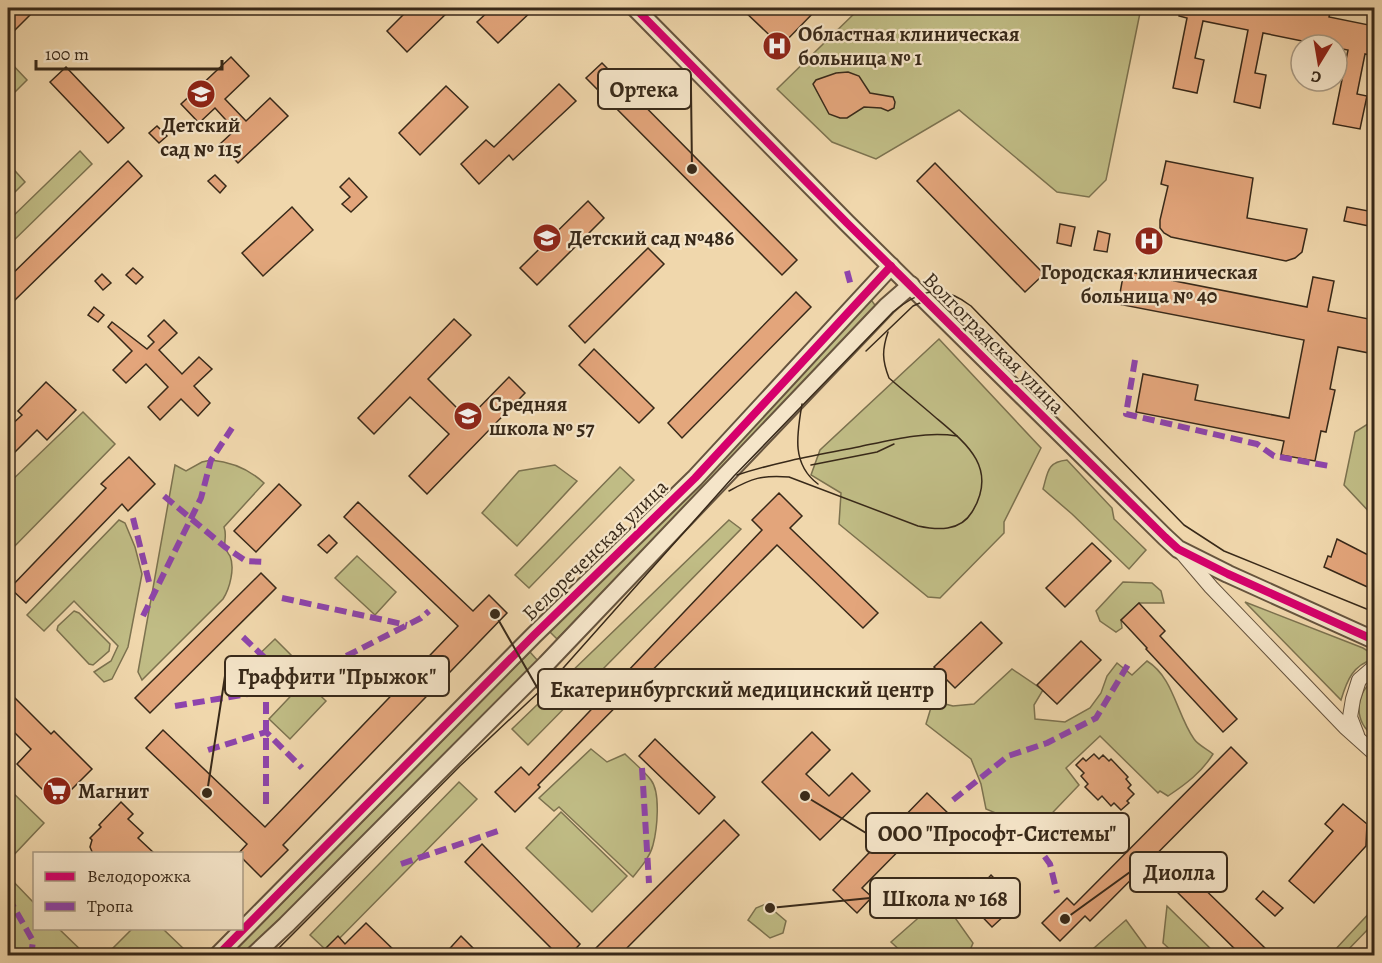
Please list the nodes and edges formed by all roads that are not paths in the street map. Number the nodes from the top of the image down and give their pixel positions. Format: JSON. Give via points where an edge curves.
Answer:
{"nodes":[{"id":1,"x":635,"y":8,"type":"edge"},
{"id":2,"x":891,"y":266,"type":"junction"},
{"id":3,"x":911,"y":285,"type":"junction"},
{"id":4,"x":1178,"y":549,"type":"junction"},
{"id":5,"x":1374,"y":640,"type":"edge"},
{"id":6,"x":1374,"y":667,"type":"edge"},
{"id":7,"x":1359,"y":740,"type":"junction"},
{"id":8,"x":1374,"y":753,"type":"edge"},
{"id":9,"x":243,"y":930,"type":"edge"},
{"id":10,"x":243,"y":930,"type":"edge"},
{"id":11,"x":217,"y":956,"type":"edge"},
{"id":12,"x":253,"y":956,"type":"edge"}],
"edges":[{"from":1,"to":2,"type":"street","name":"Волгоградская улица"},
{"from":2,"to":3,"type":"street","name":"Волгоградская улица"},
{"from":2,"to":9,"type":"street","name":"Белореченская улица","via":[[695,478],[534,634]]},
{"from":3,"to":4,"type":"street","name":"Волгоградская улица"},
{"from":3,"to":12,"type":"street","name":"Белореченская улица","via":[[546,664]]},
{"from":4,"to":5,"type":"street","name":"Волгоградская улица"},
{"from":4,"to":7,"type":"street"},
{"from":6,"to":7,"type":"street","via":[[1359,680],[1353,699],[1350,717]]},
{"from":7,"to":8,"type":"street"},
{"from":10,"to":11,"type":"street","name":"Белореченская улица"}]}
